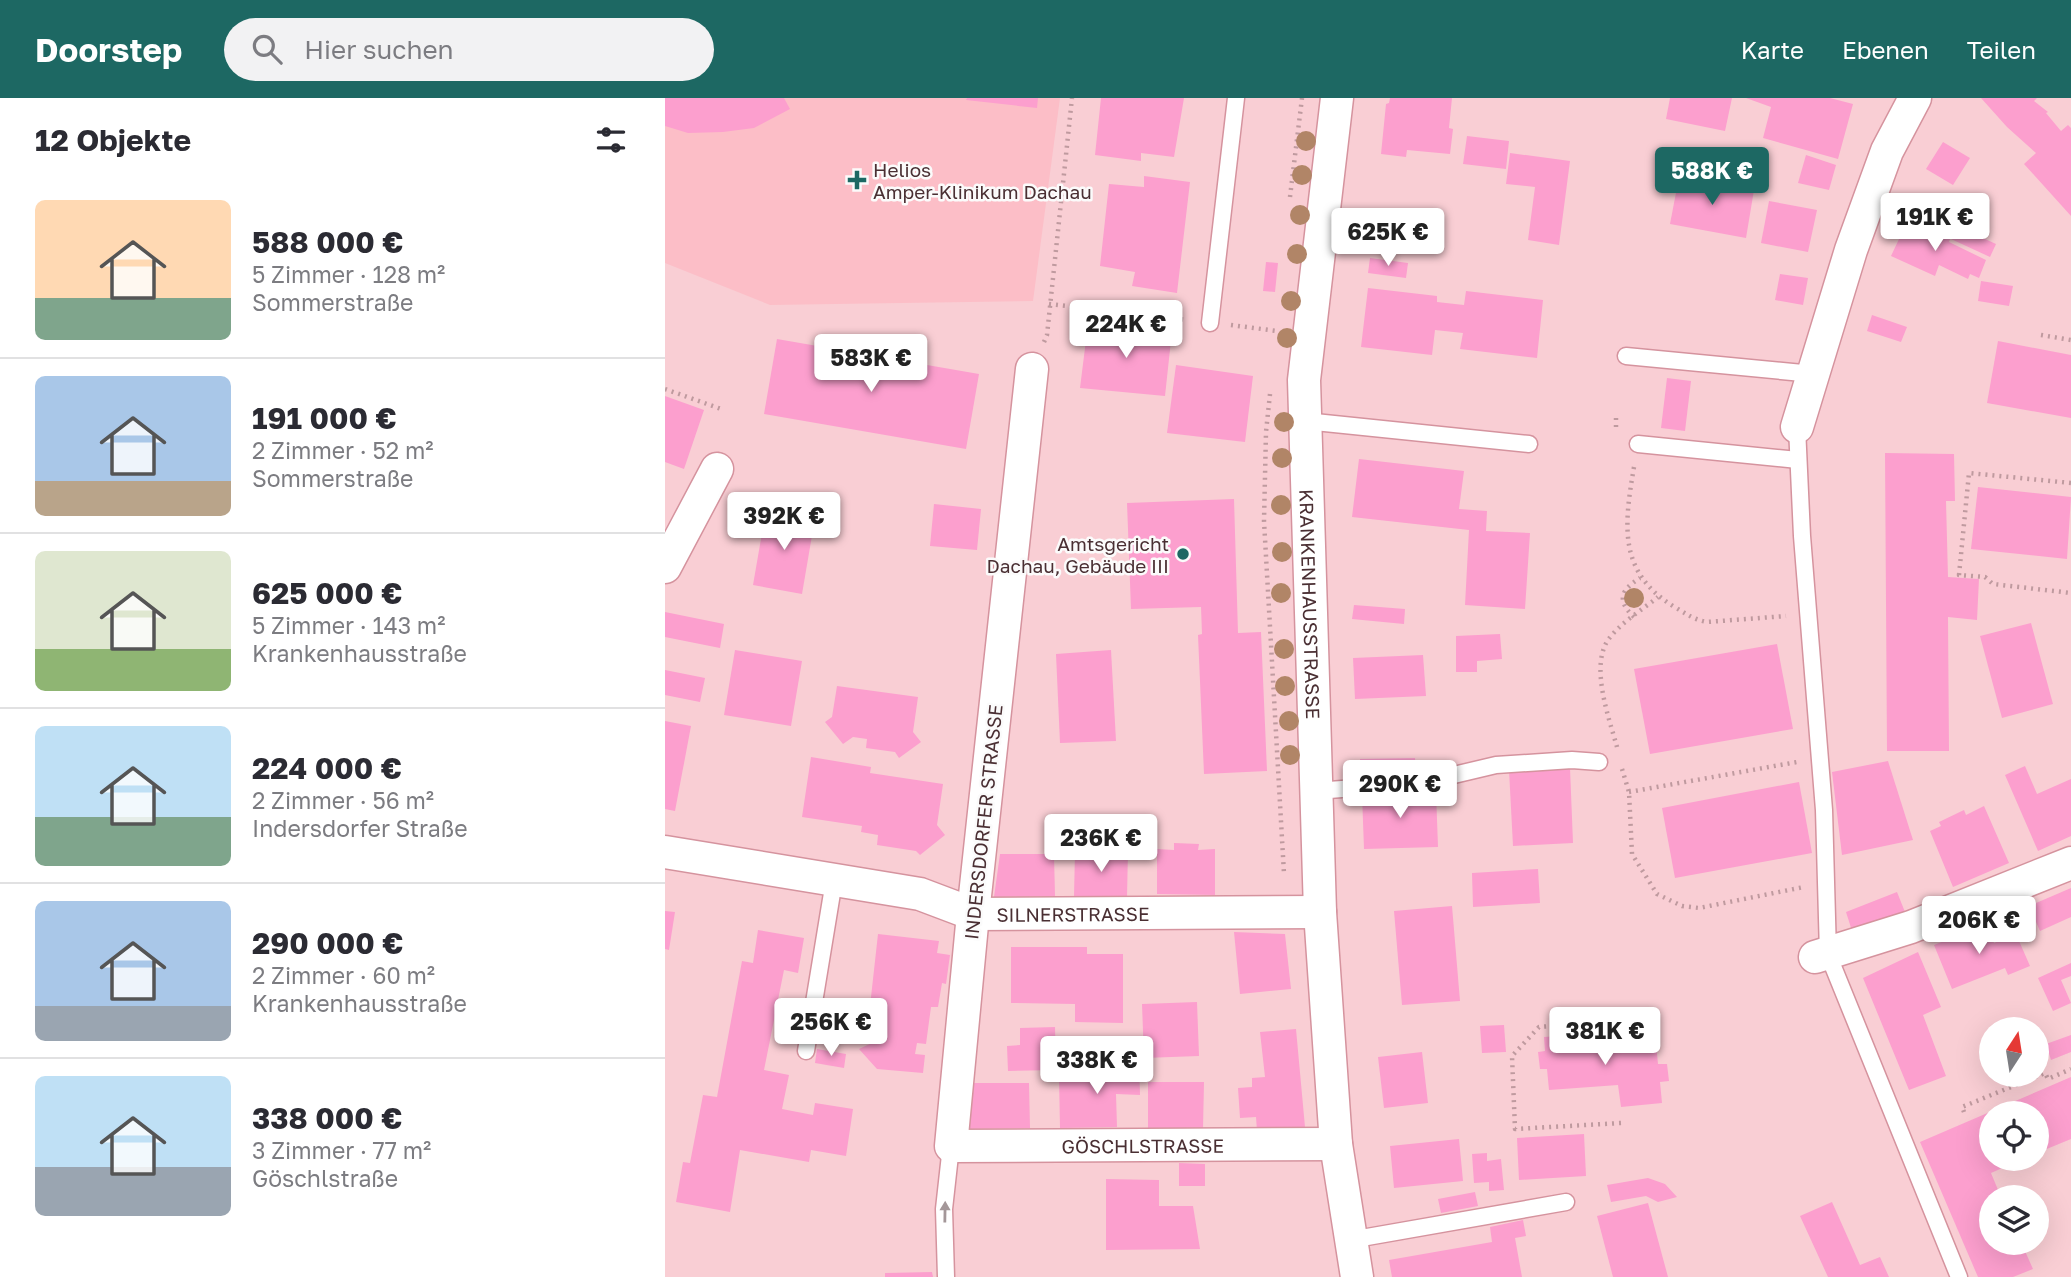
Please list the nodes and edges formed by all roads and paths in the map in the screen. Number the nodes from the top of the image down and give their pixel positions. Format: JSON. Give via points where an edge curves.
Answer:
{"nodes":[{"id":1,"x":1072,"y":98,"type":"edge"},
{"id":2,"x":1236,"y":98,"type":"edge"},
{"id":3,"x":1337,"y":98,"type":"edge"},
{"id":4,"x":1909,"y":100,"type":"edge"},
{"id":5,"x":1049,"y":304,"type":"junction"},
{"id":6,"x":1210,"y":323,"type":"junction"},
{"id":7,"x":1277,"y":331,"type":"dead end"},
{"id":8,"x":2041,"y":335,"type":"dead end"},
{"id":9,"x":2071,"y":340,"type":"edge"},
{"id":10,"x":1626,"y":356,"type":"dead end"},
{"id":11,"x":1032,"y":369,"type":"joint"},
{"id":12,"x":1813,"y":374,"type":"junction"},
{"id":13,"x":665,"y":389,"type":"edge"},
{"id":14,"x":724,"y":410,"type":"dead end"},
{"id":15,"x":1616,"y":418,"type":"dead end"},
{"id":16,"x":1305,"y":421,"type":"junction"},
{"id":17,"x":1797,"y":427,"type":"joint"},
{"id":18,"x":1528,"y":444,"type":"dead end"},
{"id":19,"x":1638,"y":444,"type":"junction"},
{"id":20,"x":1798,"y":460,"type":"junction"},
{"id":21,"x":717,"y":469,"type":"dead end"},
{"id":22,"x":2071,"y":483,"type":"edge"},
{"id":23,"x":665,"y":567,"type":"edge"},
{"id":24,"x":1640,"y":578,"type":"junction"},
{"id":25,"x":2071,"y":593,"type":"edge"},
{"id":26,"x":1658,"y":597,"type":"junction"},
{"id":27,"x":1808,"y":615,"type":"junction"},
{"id":28,"x":1634,"y":617,"type":"junction"},
{"id":29,"x":1619,"y":754,"type":"dead end"},
{"id":30,"x":1819,"y":758,"type":"junction"},
{"id":31,"x":1599,"y":762,"type":"dead end"},
{"id":32,"x":1622,"y":767,"type":"dead end"},
{"id":33,"x":1316,"y":791,"type":"junction"},
{"id":34,"x":1629,"y":792,"type":"junction"},
{"id":35,"x":665,"y":852,"type":"edge"},
{"id":36,"x":2071,"y":863,"type":"edge"},
{"id":37,"x":834,"y":881,"type":"junction"},
{"id":38,"x":1825,"y":882,"type":"junction"},
{"id":39,"x":1320,"y":912,"type":"junction"},
{"id":40,"x":973,"y":914,"type":"junction"},
{"id":41,"x":1822,"y":956,"type":"junction"},
{"id":42,"x":1628,"y":1042,"type":"dead end"},
{"id":43,"x":806,"y":1051,"type":"dead end"},
{"id":44,"x":2071,"y":1069,"type":"edge"},
{"id":45,"x":1964,"y":1112,"type":"dead end"},
{"id":46,"x":1621,"y":1123,"type":"dead end"},
{"id":47,"x":1336,"y":1144,"type":"junction"},
{"id":48,"x":951,"y":1146,"type":"junction"},
{"id":49,"x":1566,"y":1202,"type":"dead end"},
{"id":50,"x":1350,"y":1240,"type":"junction"},
{"id":51,"x":946,"y":1277,"type":"edge"},
{"id":52,"x":1357,"y":1277,"type":"edge"},
{"id":53,"x":1959,"y":1277,"type":"edge"}],
"edges":[{"from":1,"to":5,"type":"path"},
{"from":2,"to":6,"type":"lane"},
{"from":3,"to":16,"type":"street","name":"KRANKENHAUSSTRASSE","via":[[1304,380]]},
{"from":4,"to":12,"type":"street","via":[[1855,238]]},
{"from":5,"to":6,"type":"path"},
{"from":5,"to":11,"type":"path","via":[[1047,335]]},
{"from":6,"to":7,"type":"path"},
{"from":8,"to":9,"type":"path"},
{"from":10,"to":12,"type":"lane"},
{"from":11,"to":40,"type":"street","name":"INDERSDORFER STRASSE"},
{"from":12,"to":17,"type":"street"},
{"from":13,"to":14,"type":"path"},
{"from":15,"to":19,"type":"path","via":[[1616,428]]},
{"from":16,"to":18,"type":"lane"},
{"from":16,"to":33,"type":"street","name":"KRANKENHAUSSTRASSE"},
{"from":17,"to":20,"type":"lane"},
{"from":19,"to":20,"type":"lane"},
{"from":19,"to":24,"type":"path","via":[[1628,499],[1629,551]]},
{"from":20,"to":27,"type":"lane"},
{"from":21,"to":23,"type":"street"},
{"from":22,"to":25,"type":"path","via":[[1969,473],[1959,575]]},
{"from":24,"to":26,"type":"path"},
{"from":24,"to":28,"type":"path","via":[[1630,584],[1623,598],[1623,605]]},
{"from":26,"to":27,"type":"path","via":[[1707,622]]},
{"from":26,"to":28,"type":"path"},
{"from":27,"to":30,"type":"lane"},
{"from":28,"to":29,"type":"path","via":[[1607,642],[1601,659],[1602,692]]},
{"from":30,"to":34,"type":"path"},
{"from":30,"to":38,"type":"lane"},
{"from":31,"to":33,"type":"lane","via":[[1496,765],[1420,783]]},
{"from":32,"to":34,"type":"path"},
{"from":33,"to":39,"type":"street","name":"KRANKENHAUSSTRASSE"},
{"from":34,"to":38,"type":"path","via":[[1632,854],[1657,894],[1682,906],[1699,908]]},
{"from":35,"to":37,"type":"street","name":"SILNERSTRASSE"},
{"from":36,"to":41,"type":"street","via":[[1911,927]]},
{"from":37,"to":40,"type":"street","name":"SILNERSTRASSE","via":[[920,894]]},
{"from":37,"to":43,"type":"lane"},
{"from":38,"to":41,"type":"lane"},
{"from":39,"to":40,"type":"street","name":"SILNERSTRASSE"},
{"from":39,"to":47,"type":"street","name":"KRANKENHAUSSTRASSE"},
{"from":40,"to":48,"type":"street","name":"INDERSDORFER STRASSE"},
{"from":41,"to":53,"type":"lane"},
{"from":42,"to":46,"type":"path","via":[[1626,1027],[1619,1021],[1539,1027],[1512,1056],[1515,1129]]},
{"from":44,"to":45,"type":"path","via":[[2048,1079],[2045,1073],[1962,1107]]},
{"from":47,"to":48,"type":"street","name":"GÖSCHLSTRASSE"},
{"from":47,"to":50,"type":"street","name":"KRANKENHAUSSTRASSE"},
{"from":51,"to":48,"type":"lane","name":"INDERSDORFER STRASSE","one_way":true,"via":[[944,1209]]},
{"from":49,"to":50,"type":"lane"},
{"from":50,"to":52,"type":"street","name":"KRANKENHAUSSTRASSE"}]}
